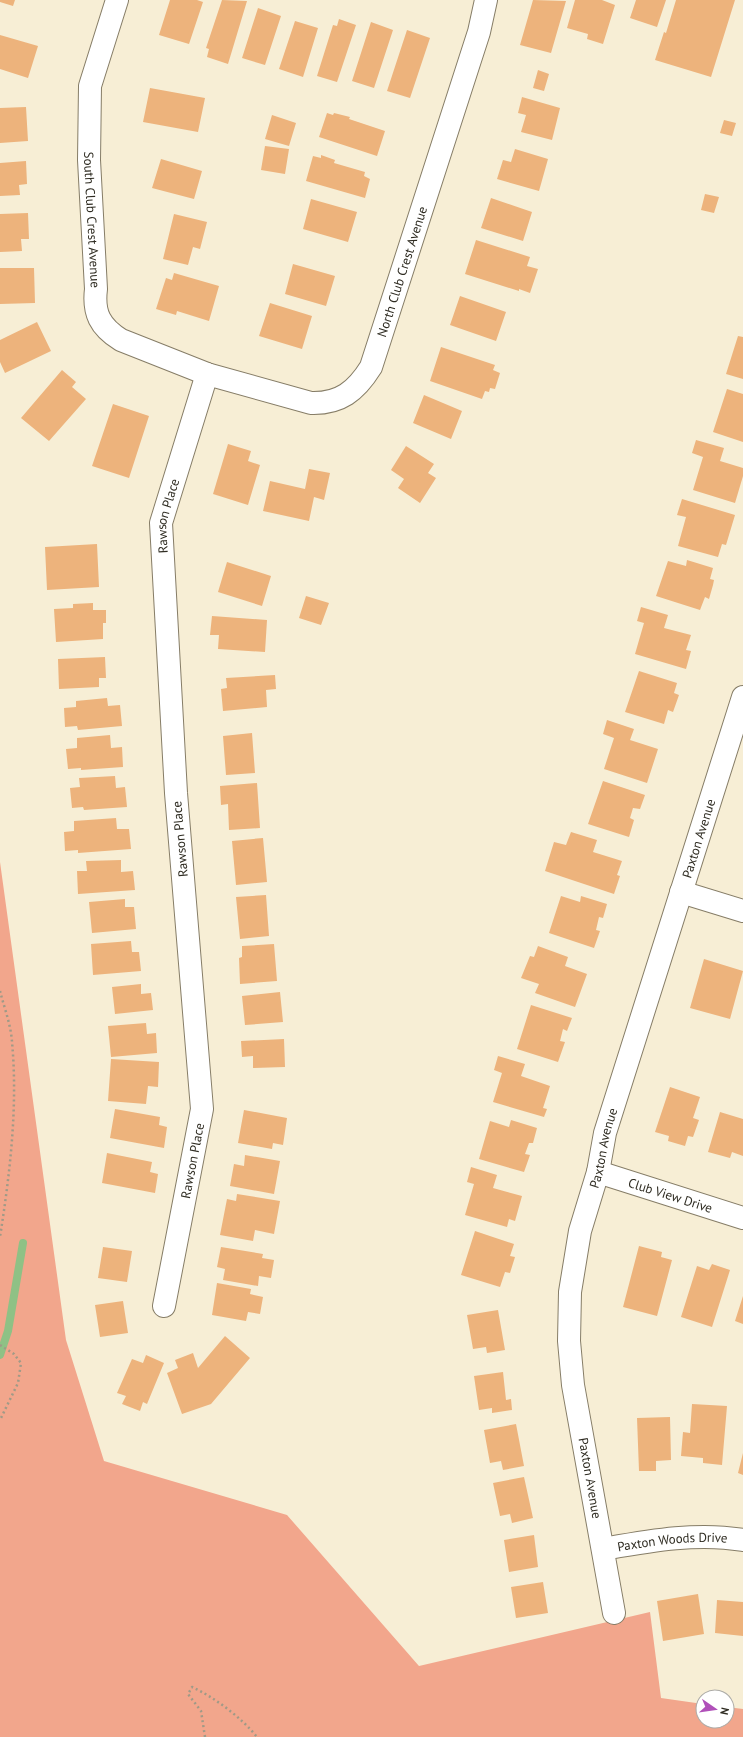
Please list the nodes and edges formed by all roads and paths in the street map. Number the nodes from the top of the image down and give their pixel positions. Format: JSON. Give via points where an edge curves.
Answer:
{"nodes":[{"id":1,"x":117,"y":0,"type":"edge"},
{"id":2,"x":486,"y":0,"type":"edge"},
{"id":3,"x":207,"y":374,"type":"junction"},
{"id":4,"x":743,"y":697,"type":"edge"},
{"id":5,"x":681,"y":892,"type":"junction"},
{"id":6,"x":743,"y":911,"type":"edge"},
{"id":7,"x":0,"y":991,"type":"edge"},
{"id":8,"x":598,"y":1172,"type":"junction"},
{"id":9,"x":743,"y":1218,"type":"edge"},
{"id":10,"x":0,"y":1237,"type":"edge"},
{"id":11,"x":164,"y":1306,"type":"dead end"},
{"id":12,"x":0,"y":1345,"type":"edge"},
{"id":13,"x":0,"y":1420,"type":"edge"},
{"id":14,"x":743,"y":1540,"type":"edge"},
{"id":15,"x":603,"y":1549,"type":"junction"},
{"id":16,"x":614,"y":1613,"type":"dead end"},
{"id":17,"x":205,"y":1737,"type":"edge"},
{"id":18,"x":257,"y":1737,"type":"edge"}],
"edges":[{"from":1,"to":3,"type":"street","name":"South Club Crest Avenue","via":[[90,86],[89,160],[96,289],[94,303],[98,316],[109,332],[121,340]]},
{"from":2,"to":3,"type":"street","name":"North Club Crest Avenue","via":[[479,32],[371,367],[362,381],[350,393],[320,404]]},
{"from":3,"to":11,"type":"street","name":"Rawson Place","via":[[161,523],[176,793],[202,1109]]},
{"from":4,"to":5,"type":"street","name":"Paxton Avenue"},
{"from":5,"to":6,"type":"street"},
{"from":5,"to":8,"type":"street","name":"Paxton Avenue","via":[[605,1133]]},
{"from":7,"to":10,"type":"path","via":[[12,1040],[14,1110]]},
{"from":8,"to":9,"type":"street","name":"Club View Drive"},
{"from":8,"to":15,"type":"street","name":"Paxton Avenue","via":[[580,1231],[570,1292],[569,1341],[573,1385]]},
{"from":12,"to":13,"type":"path","via":[[14,1354],[21,1363],[18,1383]]},
{"from":14,"to":15,"type":"street","name":"Paxton Woods Drive","via":[[701,1537],[663,1539]]},
{"from":15,"to":16,"type":"street","name":"Paxton Avenue"},
{"from":17,"to":18,"type":"path","via":[[201,1711],[188,1694],[192,1687],[206,1693],[250,1728]]}]}
